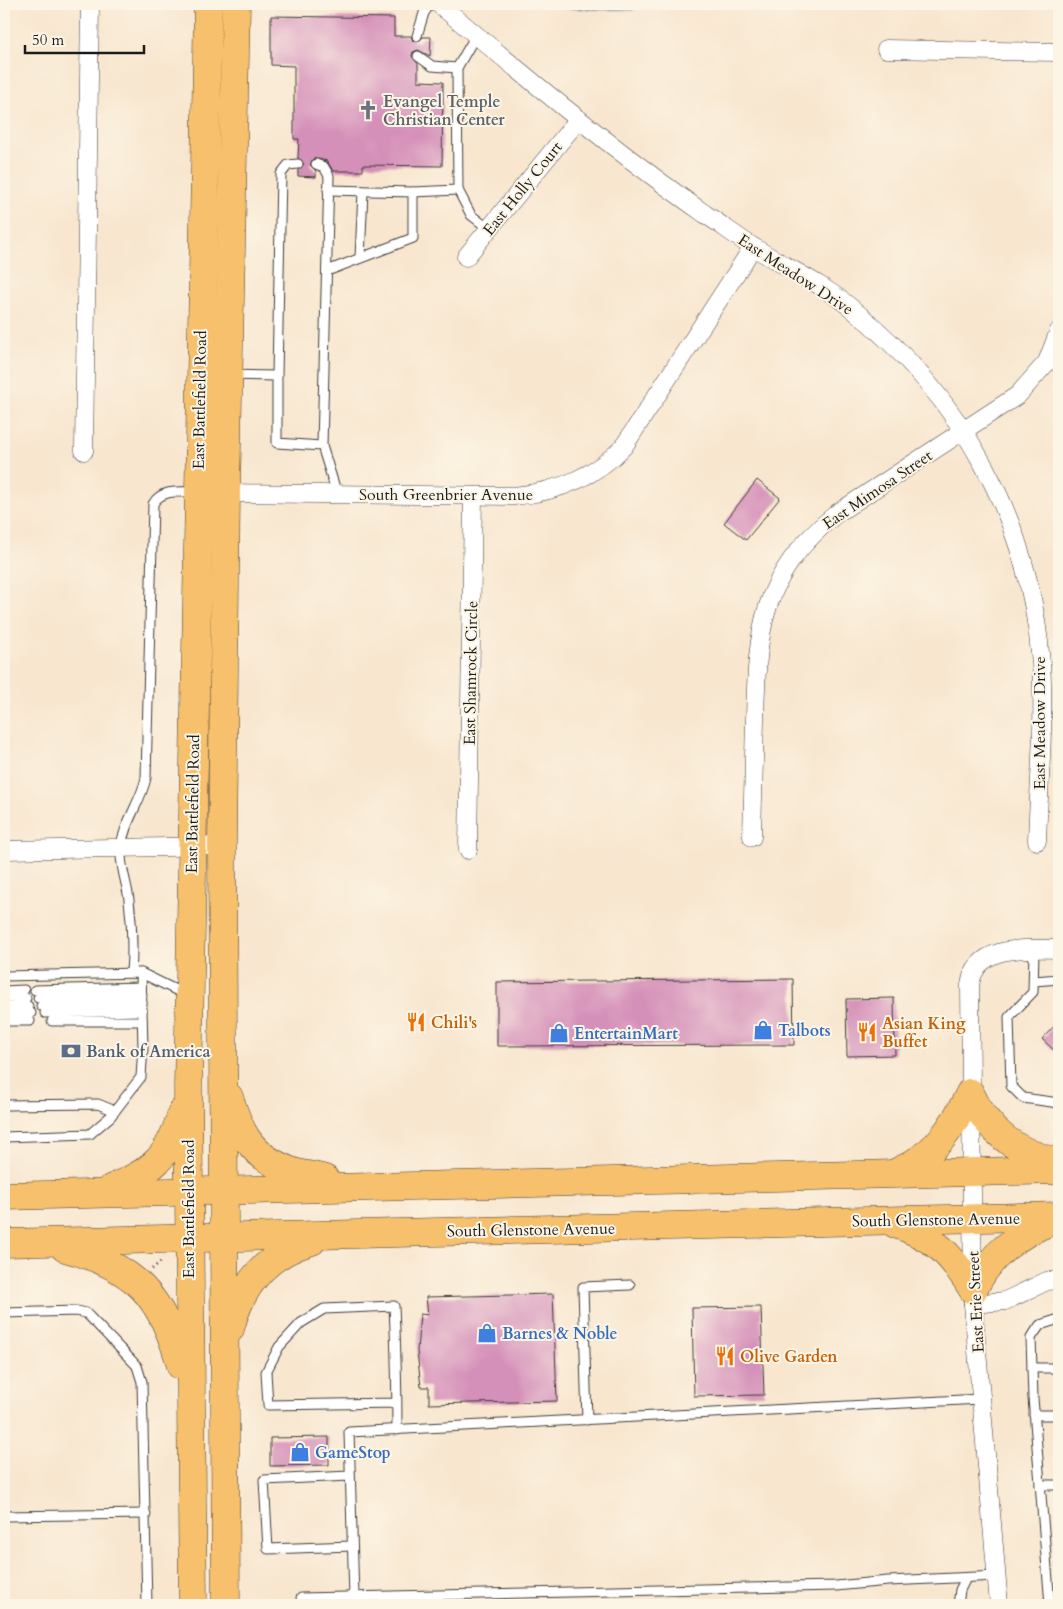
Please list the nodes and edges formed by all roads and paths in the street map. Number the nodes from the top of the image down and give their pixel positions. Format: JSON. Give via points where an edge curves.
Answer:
{"nodes":[{"id":1,"x":90,"y":4,"type":"edge"},
{"id":2,"x":208,"y":4,"type":"edge"},
{"id":3,"x":236,"y":4,"type":"edge"},
{"id":4,"x":430,"y":4,"type":"edge"},
{"id":5,"x":439,"y":4,"type":"edge"},
{"id":6,"x":476,"y":35,"type":"junction"},
{"id":7,"x":417,"y":36,"type":"dead end"},
{"id":8,"x":886,"y":49,"type":"dead end"},
{"id":9,"x":1059,"y":52,"type":"edge"},
{"id":10,"x":418,"y":56,"type":"dead end"},
{"id":11,"x":457,"y":68,"type":"junction"},
{"id":12,"x":578,"y":120,"type":"junction"},
{"id":13,"x":298,"y":164,"type":"dead end"},
{"id":14,"x":316,"y":164,"type":"dead end"},
{"id":15,"x":328,"y":190,"type":"junction"},
{"id":16,"x":458,"y":190,"type":"junction"},
{"id":17,"x":363,"y":191,"type":"junction"},
{"id":18,"x":413,"y":192,"type":"junction"},
{"id":19,"x":489,"y":229,"type":"junction"},
{"id":20,"x":753,"y":247,"type":"junction"},
{"id":21,"x":466,"y":257,"type":"dead end"},
{"id":22,"x":360,"y":258,"type":"junction"},
{"id":23,"x":326,"y":271,"type":"junction"},
{"id":24,"x":1059,"y":331,"type":"edge"},
{"id":25,"x":228,"y":375,"type":"junction"},
{"id":26,"x":278,"y":376,"type":"junction"},
{"id":27,"x":965,"y":430,"type":"junction"},
{"id":28,"x":322,"y":446,"type":"junction"},
{"id":29,"x":84,"y":451,"type":"dead end"},
{"id":30,"x":197,"y":492,"type":"junction"},
{"id":31,"x":226,"y":493,"type":"junction"},
{"id":32,"x":337,"y":494,"type":"junction"},
{"id":33,"x":473,"y":496,"type":"junction"},
{"id":34,"x":752,"y":838,"type":"dead end"},
{"id":35,"x":1038,"y":841,"type":"dead end"},
{"id":36,"x":222,"y":846,"type":"junction"},
{"id":37,"x":192,"y":847,"type":"junction"},
{"id":38,"x":121,"y":848,"type":"junction"},
{"id":39,"x":4,"y":850,"type":"edge"},
{"id":40,"x":468,"y":850,"type":"dead end"},
{"id":41,"x":1034,"y":949,"type":"junction"},
{"id":42,"x":1059,"y":949,"type":"edge"},
{"id":43,"x":141,"y":972,"type":"junction"},
{"id":44,"x":132,"y":973,"type":"junction"},
{"id":45,"x":4,"y":976,"type":"edge"},
{"id":46,"x":1059,"y":979,"type":"edge"},
{"id":47,"x":1034,"y":981,"type":"junction"},
{"id":48,"x":4,"y":991,"type":"edge"},
{"id":49,"x":188,"y":996,"type":"junction"},
{"id":50,"x":4,"y":998,"type":"edge"},
{"id":51,"x":142,"y":999,"type":"junction"},
{"id":52,"x":28,"y":1006,"type":"junction"},
{"id":53,"x":4,"y":1007,"type":"edge"},
{"id":54,"x":4,"y":1014,"type":"edge"},
{"id":55,"x":4,"y":1021,"type":"edge"},
{"id":56,"x":52,"y":1021,"type":"dead end"},
{"id":57,"x":142,"y":1021,"type":"junction"},
{"id":58,"x":223,"y":1078,"type":"junction"},
{"id":59,"x":188,"y":1088,"type":"junction"},
{"id":60,"x":970,"y":1093,"type":"junction"},
{"id":61,"x":1059,"y":1103,"type":"edge"},
{"id":62,"x":4,"y":1105,"type":"edge"},
{"id":63,"x":115,"y":1111,"type":"junction"},
{"id":64,"x":4,"y":1137,"type":"edge"},
{"id":65,"x":1059,"y":1162,"type":"edge"},
{"id":66,"x":1059,"y":1170,"type":"edge"},
{"id":67,"x":971,"y":1172,"type":"junction"},
{"id":68,"x":893,"y":1174,"type":"junction"},
{"id":69,"x":347,"y":1188,"type":"junction"},
{"id":70,"x":223,"y":1191,"type":"junction"},
{"id":71,"x":188,"y":1192,"type":"junction"},
{"id":72,"x":99,"y":1194,"type":"junction"},
{"id":73,"x":4,"y":1196,"type":"edge"},
{"id":74,"x":1059,"y":1217,"type":"edge"},
{"id":75,"x":972,"y":1218,"type":"junction"},
{"id":76,"x":884,"y":1220,"type":"junction"},
{"id":77,"x":337,"y":1234,"type":"junction"},
{"id":78,"x":224,"y":1238,"type":"junction"},
{"id":79,"x":42,"y":1242,"type":"junction"},
{"id":80,"x":4,"y":1243,"type":"edge"},
{"id":81,"x":179,"y":1248,"type":"junction"},
{"id":82,"x":150,"y":1272,"type":"dead end"},
{"id":83,"x":1059,"y":1280,"type":"edge"},
{"id":84,"x":630,"y":1285,"type":"dead end"},
{"id":85,"x":972,"y":1297,"type":"junction"},
{"id":86,"x":4,"y":1313,"type":"edge"},
{"id":87,"x":1059,"y":1319,"type":"edge"},
{"id":88,"x":225,"y":1353,"type":"junction"},
{"id":89,"x":1032,"y":1368,"type":"junction"},
{"id":90,"x":1059,"y":1368,"type":"edge"},
{"id":91,"x":190,"y":1399,"type":"junction"},
{"id":92,"x":981,"y":1399,"type":"junction"},
{"id":93,"x":397,"y":1403,"type":"junction"},
{"id":94,"x":1034,"y":1415,"type":"junction"},
{"id":95,"x":1059,"y":1415,"type":"edge"},
{"id":96,"x":586,"y":1420,"type":"junction"},
{"id":97,"x":397,"y":1430,"type":"junction"},
{"id":98,"x":350,"y":1476,"type":"junction"},
{"id":99,"x":1040,"y":1485,"type":"junction"},
{"id":100,"x":1059,"y":1485,"type":"edge"},
{"id":101,"x":146,"y":1514,"type":"junction"},
{"id":102,"x":4,"y":1516,"type":"edge"},
{"id":103,"x":352,"y":1546,"type":"junction"},
{"id":104,"x":998,"y":1576,"type":"junction"},
{"id":105,"x":966,"y":1578,"type":"junction"},
{"id":106,"x":354,"y":1597,"type":"junction"},
{"id":107,"x":301,"y":1598,"type":"dead end"},
{"id":108,"x":147,"y":1605,"type":"edge"},
{"id":109,"x":193,"y":1605,"type":"edge"},
{"id":110,"x":226,"y":1605,"type":"edge"},
{"id":111,"x":958,"y":1605,"type":"edge"},
{"id":112,"x":999,"y":1605,"type":"edge"},
{"id":113,"x":1050,"y":1605,"type":"edge"}],
"edges":[{"from":1,"to":29,"type":"street"},
{"from":2,"to":30,"type":"main road","name":"East Battlefield Road"},
{"from":3,"to":25,"type":"main road","name":"East Battlefield Road"},
{"from":4,"to":7,"type":"lane"},
{"from":5,"to":6,"type":"street","name":"East Meadow Drive"},
{"from":6,"to":11,"type":"lane"},
{"from":6,"to":12,"type":"street","name":"East Meadow Drive"},
{"from":8,"to":9,"type":"street"},
{"from":10,"to":11,"type":"lane","via":[[432,66]]},
{"from":11,"to":16,"type":"lane"},
{"from":12,"to":19,"type":"street","name":"East Holly Court"},
{"from":12,"to":20,"type":"street","name":"East Meadow Drive"},
{"from":13,"to":26,"type":"lane","via":[[288,165],[281,174]]},
{"from":14,"to":15,"type":"lane","via":[[324,166],[329,176]]},
{"from":15,"to":17,"type":"lane"},
{"from":15,"to":23,"type":"lane"},
{"from":16,"to":18,"type":"lane"},
{"from":16,"to":19,"type":"lane","via":[[471,215]]},
{"from":17,"to":18,"type":"lane"},
{"from":17,"to":22,"type":"lane"},
{"from":18,"to":22,"type":"lane","via":[[413,238]]},
{"from":19,"to":21,"type":"street","name":"East Holly Court"},
{"from":20,"to":27,"type":"street","name":"East Meadow Drive","via":[[824,287],[870,324],[931,385]]},
{"from":20,"to":33,"type":"street","name":"South Greenbrier Avenue","via":[[615,456],[581,479],[553,490],[522,495]]},
{"from":22,"to":23,"type":"lane"},
{"from":23,"to":28,"type":"lane"},
{"from":24,"to":27,"type":"street","name":"East Mimosa Street","via":[[1047,362],[1029,385]]},
{"from":25,"to":26,"type":"lane"},
{"from":25,"to":31,"type":"main road","name":"East Battlefield Road"},
{"from":26,"to":28,"type":"lane","via":[[277,443]]},
{"from":27,"to":34,"type":"street","name":"East Mimosa Street","via":[[836,514],[798,549],[779,580],[765,613],[758,647]]},
{"from":27,"to":35,"type":"street","name":"East Meadow Drive","via":[[1006,514],[1033,610],[1042,693]]},
{"from":28,"to":32,"type":"lane"},
{"from":30,"to":31,"type":"street","name":"South Greenbrier Avenue"},
{"from":30,"to":37,"type":"main road","name":"East Battlefield Road"},
{"from":30,"to":38,"type":"lane","via":[[171,492],[161,495],[153,504],[146,778],[125,828]]},
{"from":31,"to":32,"type":"street","name":"South Greenbrier Avenue"},
{"from":31,"to":36,"type":"main road","name":"East Battlefield Road"},
{"from":32,"to":33,"type":"street","name":"South Greenbrier Avenue"},
{"from":33,"to":40,"type":"street","name":"East Shamrock Circle"},
{"from":36,"to":37,"type":"street"},
{"from":36,"to":58,"type":"main road","name":"East Battlefield Road"},
{"from":37,"to":38,"type":"street"},
{"from":37,"to":49,"type":"main road","name":"East Battlefield Road"},
{"from":38,"to":39,"type":"street"},
{"from":38,"to":44,"type":"lane","via":[[129,901]]},
{"from":41,"to":42,"type":"street"},
{"from":41,"to":47,"type":"lane"},
{"from":41,"to":60,"type":"street","name":"East Erie Street","via":[[1010,949],[996,953],[976,969],[970,985]]},
{"from":43,"to":44,"type":"lane"},
{"from":43,"to":49,"type":"lane"},
{"from":43,"to":51,"type":"lane"},
{"from":44,"to":45,"type":"lane"},
{"from":46,"to":47,"type":"lane"},
{"from":47,"to":61,"type":"lane","via":[[1033,992],[1009,1017],[1011,1086],[1023,1098]]},
{"from":48,"to":52,"type":"lane"},
{"from":49,"to":59,"type":"main road","name":"East Battlefield Road"},
{"from":50,"to":52,"type":"lane"},
{"from":51,"to":51,"type":"lane","via":[[40,1002]]},
{"from":51,"to":57,"type":"lane"},
{"from":52,"to":53,"type":"lane"},
{"from":52,"to":54,"type":"lane"},
{"from":52,"to":55,"type":"lane"},
{"from":56,"to":57,"type":"lane"},
{"from":57,"to":63,"type":"lane","via":[[142,1077]]},
{"from":58,"to":69,"type":"main road","via":[[236,1121],[248,1144],[261,1156],[293,1172],[312,1174]]},
{"from":58,"to":70,"type":"main road","name":"East Battlefield Road"},
{"from":59,"to":71,"type":"main road","name":"East Battlefield Road"},
{"from":59,"to":72,"type":"main road","via":[[175,1131],[160,1159],[147,1172]]},
{"from":60,"to":65,"type":"main road","via":[[978,1110],[998,1134],[1029,1154]]},
{"from":60,"to":67,"type":"street","name":"East Erie Street"},
{"from":60,"to":68,"type":"main road","via":[[958,1117],[926,1157]]},
{"from":62,"to":63,"type":"lane","via":[[98,1104]]},
{"from":63,"to":64,"type":"lane","via":[[90,1134]]},
{"from":66,"to":67,"type":"main road"},
{"from":67,"to":68,"type":"main road"},
{"from":67,"to":75,"type":"street","name":"East Erie Street"},
{"from":68,"to":69,"type":"main road"},
{"from":69,"to":70,"type":"main road"},
{"from":70,"to":71,"type":"main road"},
{"from":70,"to":78,"type":"main road","name":"East Battlefield Road"},
{"from":71,"to":72,"type":"main road"},
{"from":71,"to":81,"type":"main road","name":"East Battlefield Road"},
{"from":72,"to":73,"type":"main road"},
{"from":74,"to":75,"type":"main road","name":"South Glenstone Avenue"},
{"from":74,"to":85,"type":"main road","via":[[1028,1231],[1002,1248],[982,1272]]},
{"from":75,"to":76,"type":"main road","name":"South Glenstone Avenue"},
{"from":75,"to":85,"type":"street","name":"East Erie Street"},
{"from":76,"to":77,"type":"main road","name":"South Glenstone Avenue"},
{"from":76,"to":85,"type":"main road","via":[[923,1234],[936,1244],[957,1264]]},
{"from":77,"to":78,"type":"main road","name":"South Glenstone Avenue"},
{"from":77,"to":88,"type":"main road","via":[[295,1246],[276,1256],[260,1271],[247,1286],[239,1304]]},
{"from":78,"to":81,"type":"main road","name":"South Glenstone Avenue"},
{"from":78,"to":88,"type":"main road","name":"East Battlefield Road"},
{"from":79,"to":80,"type":"main road","name":"South Glenstone Avenue"},
{"from":79,"to":81,"type":"main road","name":"South Glenstone Avenue"},
{"from":79,"to":91,"type":"main road","via":[[106,1262],[140,1283],[157,1305],[168,1327]]},
{"from":81,"to":82,"type":"path"},
{"from":81,"to":91,"type":"main road","name":"East Battlefield Road"},
{"from":83,"to":85,"type":"street","via":[[1047,1281],[1005,1301]]},
{"from":84,"to":96,"type":"lane","via":[[584,1287]]},
{"from":85,"to":92,"type":"street","name":"East Erie Street"},
{"from":86,"to":101,"type":"lane","via":[[86,1313],[137,1366],[142,1382]]},
{"from":87,"to":89,"type":"lane","via":[[1040,1325],[1031,1338]]},
{"from":88,"to":110,"type":"main road","name":"East Battlefield Road"},
{"from":89,"to":90,"type":"lane"},
{"from":89,"to":94,"type":"lane"},
{"from":91,"to":109,"type":"main road","name":"East Battlefield Road"},
{"from":92,"to":96,"type":"lane"},
{"from":92,"to":104,"type":"street","name":"East Erie Street"},
{"from":93,"to":93,"type":"lane","via":[[394,1306],[324,1309],[300,1323],[279,1347],[266,1372],[268,1405]]},
{"from":93,"to":97,"type":"lane"},
{"from":94,"to":95,"type":"lane"},
{"from":94,"to":99,"type":"lane"},
{"from":96,"to":97,"type":"lane"},
{"from":97,"to":98,"type":"lane","via":[[349,1432]]},
{"from":98,"to":103,"type":"lane"},
{"from":98,"to":103,"type":"lane","via":[[264,1480],[268,1549]]},
{"from":99,"to":100,"type":"lane"},
{"from":99,"to":113,"type":"lane"},
{"from":101,"to":102,"type":"lane"},
{"from":101,"to":108,"type":"lane"},
{"from":103,"to":106,"type":"lane"},
{"from":104,"to":105,"type":"lane"},
{"from":104,"to":112,"type":"street","name":"East Erie Street"},
{"from":105,"to":106,"type":"lane","via":[[836,1586]]},
{"from":105,"to":111,"type":"lane"},
{"from":106,"to":107,"type":"lane"}]}
